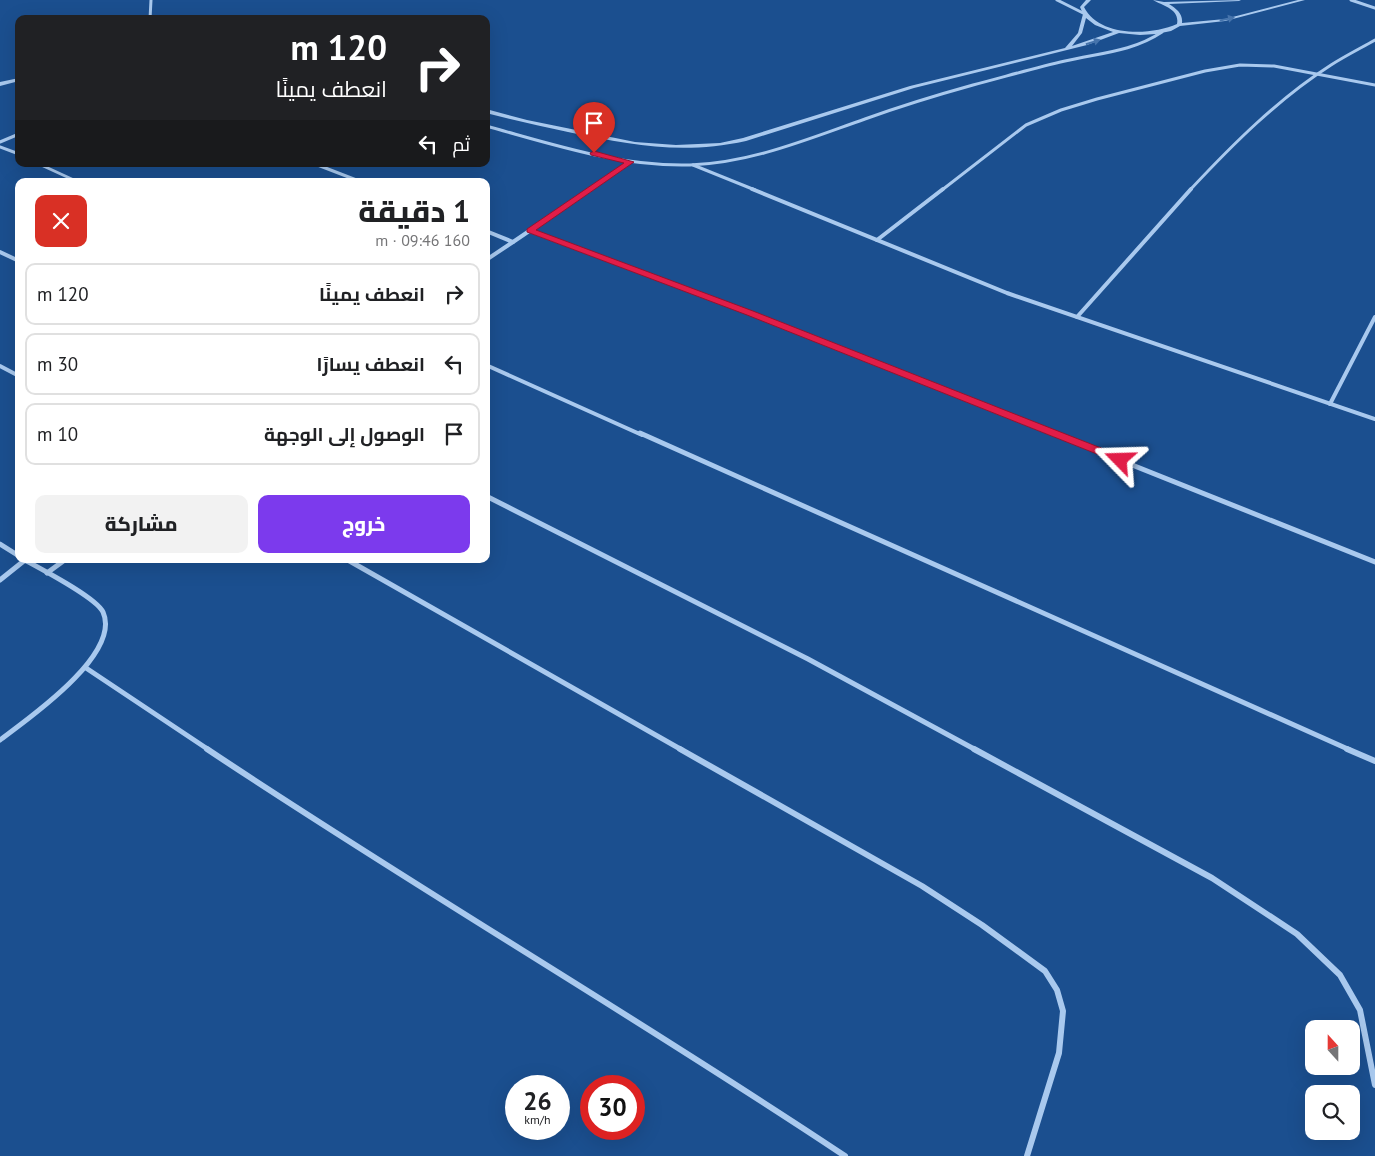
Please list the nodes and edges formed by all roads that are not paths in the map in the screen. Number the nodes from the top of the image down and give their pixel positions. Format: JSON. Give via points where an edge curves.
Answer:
{"nodes":[{"id":1,"x":151,"y":0,"type":"edge"},
{"id":2,"x":1057,"y":0,"type":"edge"},
{"id":3,"x":1089,"y":0,"type":"edge"},
{"id":4,"x":1156,"y":0,"type":"edge"},
{"id":5,"x":1239,"y":0,"type":"edge"},
{"id":6,"x":1303,"y":0,"type":"edge"},
{"id":7,"x":1351,"y":0,"type":"edge"},
{"id":8,"x":1164,"y":3,"type":"junction"},
{"id":9,"x":1375,"y":8,"type":"edge"},
{"id":10,"x":1084,"y":14,"type":"junction"},
{"id":11,"x":150,"y":15,"type":"edge"},
{"id":12,"x":1179,"y":25,"type":"junction"},
{"id":13,"x":1120,"y":32,"type":"junction"},
{"id":14,"x":1162,"y":32,"type":"junction"},
{"id":15,"x":1375,"y":40,"type":"edge"},
{"id":16,"x":1065,"y":49,"type":"junction"},
{"id":17,"x":1319,"y":74,"type":"junction"},
{"id":18,"x":15,"y":79,"type":"edge"},
{"id":19,"x":0,"y":84,"type":"edge"},
{"id":20,"x":1375,"y":85,"type":"edge"},
{"id":21,"x":490,"y":112,"type":"edge"},
{"id":22,"x":490,"y":127,"type":"edge"},
{"id":23,"x":15,"y":136,"type":"edge"},
{"id":24,"x":0,"y":142,"type":"edge"},
{"id":25,"x":0,"y":147,"type":"edge"},
{"id":26,"x":15,"y":153,"type":"edge"},
{"id":27,"x":630,"y":162,"type":"junction"},
{"id":28,"x":693,"y":165,"type":"junction"},
{"id":29,"x":46,"y":167,"type":"edge"},
{"id":30,"x":323,"y":167,"type":"edge"},
{"id":31,"x":69,"y":178,"type":"edge"},
{"id":32,"x":351,"y":178,"type":"edge"},
{"id":33,"x":530,"y":230,"type":"junction"},
{"id":34,"x":490,"y":233,"type":"edge"},
{"id":35,"x":877,"y":240,"type":"junction"},
{"id":36,"x":513,"y":242,"type":"junction"},
{"id":37,"x":0,"y":252,"type":"edge"},
{"id":38,"x":490,"y":257,"type":"edge"},
{"id":39,"x":15,"y":260,"type":"edge"},
{"id":40,"x":1077,"y":317,"type":"junction"},
{"id":41,"x":1375,"y":317,"type":"edge"},
{"id":42,"x":0,"y":366,"type":"edge"},
{"id":43,"x":490,"y":367,"type":"edge"},
{"id":44,"x":15,"y":374,"type":"edge"},
{"id":45,"x":1330,"y":404,"type":"junction"},
{"id":46,"x":1375,"y":419,"type":"edge"},
{"id":47,"x":490,"y":498,"type":"edge"},
{"id":48,"x":0,"y":544,"type":"edge"},
{"id":49,"x":15,"y":553,"type":"edge"},
{"id":50,"x":1375,"y":562,"type":"edge"},
{"id":51,"x":19,"y":563,"type":"edge"},
{"id":52,"x":31,"y":563,"type":"edge"},
{"id":53,"x":61,"y":563,"type":"edge"},
{"id":54,"x":353,"y":563,"type":"edge"},
{"id":55,"x":47,"y":573,"type":"junction"},
{"id":56,"x":0,"y":580,"type":"edge"},
{"id":57,"x":86,"y":668,"type":"junction"},
{"id":58,"x":0,"y":740,"type":"edge"},
{"id":59,"x":1375,"y":761,"type":"edge"},
{"id":60,"x":1375,"y":1085,"type":"edge"},
{"id":61,"x":845,"y":1156,"type":"edge"},
{"id":62,"x":1027,"y":1156,"type":"edge"}],
"edges":[{"from":1,"to":11,"type":"street"},
{"from":2,"to":10,"type":"street"},
{"from":3,"to":10,"type":"street","via":[[1082,8]]},
{"from":4,"to":8,"type":"street"},
{"from":5,"to":8,"type":"street"},
{"from":12,"to":6,"type":"street","one_way":true,"via":[[1224,20]]},
{"from":7,"to":9,"type":"street"},
{"from":8,"to":12,"type":"street","via":[[1179,14]]},
{"from":10,"to":13,"type":"street","via":[[1098,25]]},
{"from":10,"to":16,"type":"street","via":[[1080,33]]},
{"from":12,"to":14,"type":"street"},
{"from":13,"to":14,"type":"street"},
{"from":16,"to":13,"type":"street","one_way":true},
{"from":14,"to":28,"type":"street","via":[[1143,44],[940,94],[758,154],[727,162]]},
{"from":15,"to":17,"type":"street"},
{"from":16,"to":21,"type":"street","via":[[937,80],[744,140],[717,145],[689,148],[632,144]]},
{"from":17,"to":20,"type":"street"},
{"from":17,"to":35,"type":"street","via":[[1240,65],[1087,101],[1049,114],[1026,125]]},
{"from":17,"to":40,"type":"street","via":[[1244,136],[1198,182]]},
{"from":18,"to":19,"type":"street"},
{"from":22,"to":27,"type":"street"},
{"from":23,"to":24,"type":"street"},
{"from":25,"to":26,"type":"street"},
{"from":27,"to":28,"type":"street"},
{"from":27,"to":33,"type":"street"},
{"from":28,"to":35,"type":"street"},
{"from":29,"to":31,"type":"street"},
{"from":30,"to":32,"type":"street"},
{"from":33,"to":36,"type":"street"},
{"from":33,"to":50,"type":"street","via":[[759,317]]},
{"from":34,"to":36,"type":"street"},
{"from":35,"to":40,"type":"street","via":[[1007,293]]},
{"from":36,"to":38,"type":"street"},
{"from":37,"to":39,"type":"street"},
{"from":40,"to":45,"type":"street"},
{"from":41,"to":45,"type":"street"},
{"from":42,"to":44,"type":"street"},
{"from":43,"to":59,"type":"street"},
{"from":45,"to":46,"type":"street"},
{"from":47,"to":60,"type":"street","via":[[808,659],[1212,878],[1289,929],[1340,975],[1360,1010]]},
{"from":48,"to":49,"type":"street"},
{"from":51,"to":56,"type":"street"},
{"from":52,"to":55,"type":"street"},
{"from":53,"to":55,"type":"street"},
{"from":54,"to":62,"type":"street","via":[[922,886],[1045,971],[1057,990],[1063,1011],[1059,1053]]},
{"from":55,"to":57,"type":"street","via":[[103,611],[106,628],[97,652]]},
{"from":57,"to":58,"type":"street","via":[[58,696]]},
{"from":57,"to":61,"type":"street","via":[[294,806],[740,1086]]}]}
